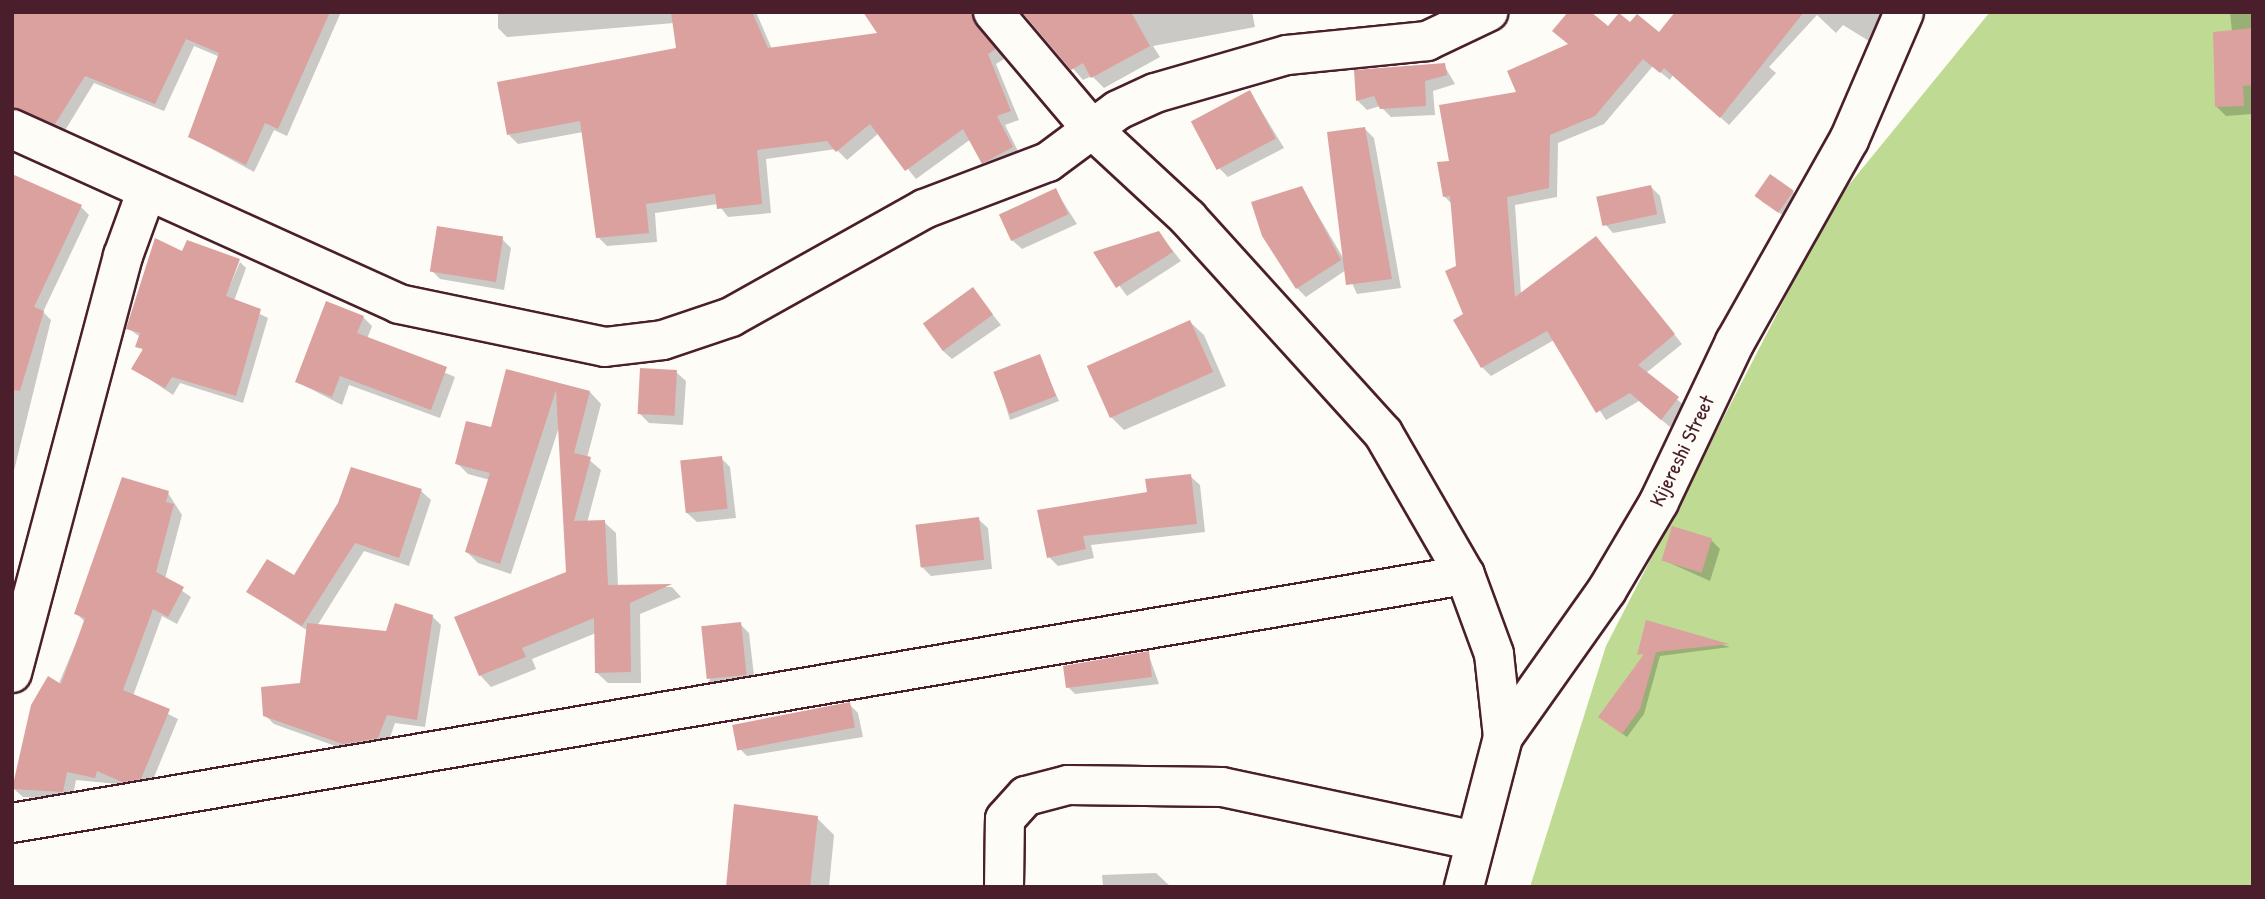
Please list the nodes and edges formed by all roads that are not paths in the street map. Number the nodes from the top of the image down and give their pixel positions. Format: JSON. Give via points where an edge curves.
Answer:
{"nodes":[{"id":1,"x":993,"y":12,"type":"edge"},
{"id":2,"x":1488,"y":12,"type":"edge"},
{"id":3,"x":1905,"y":12,"type":"edge"},
{"id":4,"x":1092,"y":129,"type":"junction"},
{"id":5,"x":12,"y":130,"type":"edge"},
{"id":6,"x":147,"y":190,"type":"junction"},
{"id":7,"x":1465,"y":575,"type":"junction"},
{"id":8,"x":12,"y":673,"type":"edge"},
{"id":9,"x":1503,"y":737,"type":"junction"},
{"id":10,"x":12,"y":823,"type":"edge"},
{"id":11,"x":1472,"y":840,"type":"junction"},
{"id":12,"x":1004,"y":887,"type":"edge"},
{"id":13,"x":1464,"y":887,"type":"edge"}],
"edges":[{"from":1,"to":4,"type":"street"},
{"from":2,"to":4,"type":"street","via":[[1427,41],[1287,55],[1219,72],[1155,93]]},
{"from":3,"to":9,"type":"street","name":"Kijereshi Street","via":[[1849,140],[1735,342],[1659,502],[1607,590]]},
{"from":4,"to":6,"type":"street","via":[[1048,162],[924,209],[731,317],[663,340],[605,347],[399,304]]},
{"from":4,"to":7,"type":"street","via":[[1198,228],[1383,433]]},
{"from":5,"to":6,"type":"street"},
{"from":6,"to":8,"type":"street","via":[[123,256]]},
{"from":7,"to":9,"type":"street","via":[[1494,654]]},
{"from":7,"to":10,"type":"street"},
{"from":9,"to":11,"type":"street","name":"Kijereshi Street"},
{"from":11,"to":12,"type":"street","via":[[1222,787],[1068,785],[1027,796],[1005,819]]},
{"from":11,"to":13,"type":"street","name":"Kijereshi Street"}]}
